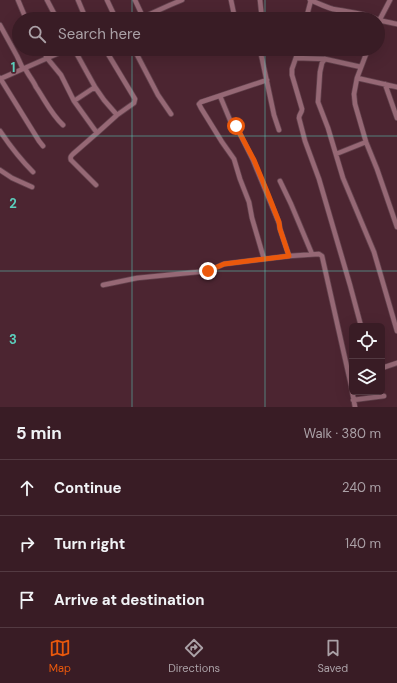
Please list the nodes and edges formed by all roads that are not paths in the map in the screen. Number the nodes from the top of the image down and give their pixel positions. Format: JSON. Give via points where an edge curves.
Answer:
{"nodes":[{"id":1,"x":18,"y":0,"type":"edge"},
{"id":2,"x":47,"y":0,"type":"edge"},
{"id":3,"x":78,"y":0,"type":"edge"},
{"id":4,"x":107,"y":0,"type":"edge"},
{"id":5,"x":136,"y":0,"type":"edge"},
{"id":6,"x":182,"y":0,"type":"edge"},
{"id":7,"x":231,"y":0,"type":"edge"},
{"id":8,"x":260,"y":0,"type":"edge"},
{"id":9,"x":310,"y":0,"type":"edge"},
{"id":10,"x":390,"y":0,"type":"edge"},
{"id":11,"x":317,"y":1,"type":"edge"},
{"id":12,"x":169,"y":2,"type":"edge"},
{"id":13,"x":23,"y":12,"type":"edge"},
{"id":14,"x":53,"y":12,"type":"edge"},
{"id":15,"x":83,"y":12,"type":"edge"},
{"id":16,"x":113,"y":12,"type":"edge"},
{"id":17,"x":139,"y":12,"type":"edge"},
{"id":18,"x":152,"y":12,"type":"edge"},
{"id":19,"x":234,"y":12,"type":"edge"},
{"id":20,"x":261,"y":12,"type":"edge"},
{"id":21,"x":307,"y":12,"type":"edge"},
{"id":22,"x":356,"y":12,"type":"edge"},
{"id":23,"x":383,"y":12,"type":"edge"},
{"id":24,"x":385,"y":22,"type":"edge"},
{"id":25,"x":397,"y":24,"type":"edge"},
{"id":26,"x":0,"y":25,"type":"edge"},
{"id":27,"x":12,"y":47,"type":"edge"},
{"id":28,"x":17,"y":56,"type":"edge"},
{"id":29,"x":52,"y":56,"type":"edge"},
{"id":30,"x":78,"y":56,"type":"edge"},
{"id":31,"x":109,"y":56,"type":"edge"},
{"id":32,"x":138,"y":56,"type":"edge"},
{"id":33,"x":261,"y":56,"type":"edge"},
{"id":34,"x":365,"y":56,"type":"edge"},
{"id":35,"x":47,"y":58,"type":"junction"},
{"id":36,"x":296,"y":58,"type":"joint"},
{"id":37,"x":325,"y":59,"type":"junction"},
{"id":38,"x":361,"y":66,"type":"junction"},
{"id":39,"x":24,"y":69,"type":"junction"},
{"id":40,"x":0,"y":78,"type":"edge"},
{"id":41,"x":357,"y":78,"type":"junction"},
{"id":42,"x":267,"y":80,"type":"junction"},
{"id":43,"x":385,"y":84,"type":"junction"},
{"id":44,"x":95,"y":87,"type":"junction"},
{"id":45,"x":397,"y":87,"type":"edge"},
{"id":46,"x":220,"y":96,"type":"junction"},
{"id":47,"x":74,"y":102,"type":"junction"},
{"id":48,"x":171,"y":114,"type":"dead end"},
{"id":49,"x":117,"y":115,"type":"junction"},
{"id":50,"x":397,"y":118,"type":"edge"},
{"id":51,"x":63,"y":125,"type":"dead end"},
{"id":52,"x":279,"y":130,"type":"dead end"},
{"id":53,"x":0,"y":131,"type":"edge"},
{"id":54,"x":97,"y":133,"type":"junction"},
{"id":55,"x":366,"y":142,"type":"junction"},
{"id":56,"x":43,"y":146,"type":"dead end"},
{"id":57,"x":336,"y":154,"type":"junction"},
{"id":58,"x":0,"y":170,"type":"edge"},
{"id":59,"x":33,"y":172,"type":"dead end"},
{"id":60,"x":280,"y":181,"type":"dead end"},
{"id":61,"x":96,"y":184,"type":"dead end"},
{"id":62,"x":32,"y":187,"type":"dead end"},
{"id":63,"x":397,"y":227,"type":"edge"},
{"id":64,"x":312,"y":254,"type":"junction"},
{"id":65,"x":289,"y":256,"type":"junction"},
{"id":66,"x":264,"y":259,"type":"junction"},
{"id":67,"x":103,"y":285,"type":"dead end"},
{"id":68,"x":360,"y":323,"type":"edge"},
{"id":69,"x":397,"y":331,"type":"edge"},
{"id":70,"x":397,"y":364,"type":"edge"},
{"id":71,"x":385,"y":367,"type":"edge"},
{"id":72,"x":349,"y":375,"type":"edge"},
{"id":73,"x":352,"y":395,"type":"edge"},
{"id":74,"x":384,"y":396,"type":"dead end"},
{"id":75,"x":353,"y":400,"type":"junction"},
{"id":76,"x":355,"y":407,"type":"edge"}],
"edges":[{"from":1,"to":13,"type":"street"},
{"from":2,"to":14,"type":"street"},
{"from":3,"to":15,"type":"street"},
{"from":4,"to":16,"type":"street"},
{"from":5,"to":17,"type":"street"},
{"from":6,"to":12,"type":"street"},
{"from":7,"to":19,"type":"street"},
{"from":8,"to":20,"type":"street"},
{"from":9,"to":11,"type":"street"},
{"from":9,"to":21,"type":"street"},
{"from":10,"to":23,"type":"street"},
{"from":11,"to":22,"type":"street","via":[[331,8]]},
{"from":12,"to":18,"type":"street"},
{"from":24,"to":25,"type":"street"},
{"from":26,"to":27,"type":"street"},
{"from":28,"to":39,"type":"street"},
{"from":29,"to":35,"type":"street"},
{"from":30,"to":44,"type":"street"},
{"from":31,"to":49,"type":"street","via":[[135,99],[134,103]]},
{"from":32,"to":48,"type":"street"},
{"from":33,"to":42,"type":"street"},
{"from":34,"to":38,"type":"street"},
{"from":35,"to":39,"type":"street"},
{"from":35,"to":47,"type":"street","via":[[61,75]]},
{"from":36,"to":37,"type":"street"},
{"from":36,"to":68,"type":"street","via":[[292,75],[302,109],[299,118]]},
{"from":37,"to":38,"type":"street"},
{"from":37,"to":57,"type":"street","via":[[320,72],[318,102]]},
{"from":38,"to":41,"type":"street"},
{"from":39,"to":40,"type":"street"},
{"from":39,"to":51,"type":"street"},
{"from":40,"to":56,"type":"street"},
{"from":41,"to":43,"type":"street"},
{"from":41,"to":55,"type":"street","via":[[355,104]]},
{"from":42,"to":46,"type":"street"},
{"from":42,"to":52,"type":"street"},
{"from":43,"to":45,"type":"street"},
{"from":43,"to":50,"type":"street"},
{"from":44,"to":47,"type":"street"},
{"from":44,"to":49,"type":"street"},
{"from":46,"to":65,"type":"street","via":[[230,120],[254,160],[279,222]]},
{"from":46,"to":66,"type":"street","via":[[199,104],[234,159],[249,202]]},
{"from":47,"to":54,"type":"street"},
{"from":49,"to":54,"type":"street"},
{"from":53,"to":59,"type":"street","via":[[23,163]]},
{"from":54,"to":61,"type":"street","via":[[70,158]]},
{"from":55,"to":57,"type":"street"},
{"from":55,"to":63,"type":"street"},
{"from":57,"to":69,"type":"street","via":[[344,183],[374,252]]},
{"from":58,"to":62,"type":"street"},
{"from":60,"to":64,"type":"street"},
{"from":64,"to":65,"type":"street"},
{"from":64,"to":72,"type":"street","via":[[322,256]]},
{"from":65,"to":66,"type":"street"},
{"from":66,"to":67,"type":"street","via":[[224,264],[208,271],[137,278]]},
{"from":70,"to":71,"type":"street"},
{"from":73,"to":75,"type":"street"},
{"from":74,"to":75,"type":"street"},
{"from":75,"to":76,"type":"street"}]}
